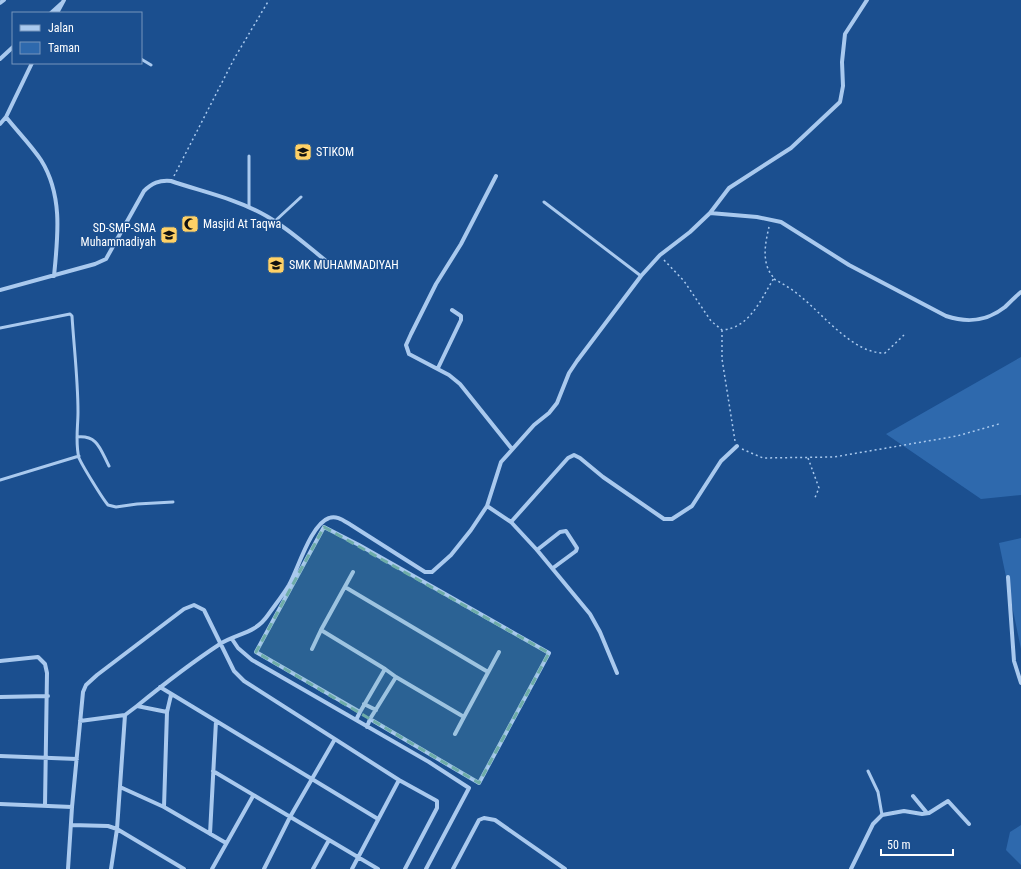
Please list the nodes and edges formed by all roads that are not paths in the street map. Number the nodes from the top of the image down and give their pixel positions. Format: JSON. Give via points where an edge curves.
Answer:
{"nodes":[{"id":1,"x":4,"y":0,"type":"edge"},
{"id":2,"x":867,"y":0,"type":"edge"},
{"id":3,"x":63,"y":1,"type":"edge"},
{"id":4,"x":0,"y":3,"type":"edge"},
{"id":5,"x":51,"y":12,"type":"edge"},
{"id":6,"x":58,"y":12,"type":"edge"},
{"id":7,"x":12,"y":48,"type":"edge"},
{"id":8,"x":0,"y":59,"type":"edge"},
{"id":9,"x":142,"y":60,"type":"edge"},
{"id":10,"x":32,"y":64,"type":"edge"},
{"id":11,"x":151,"y":65,"type":"dead end"},
{"id":12,"x":6,"y":117,"type":"junction"},
{"id":13,"x":0,"y":124,"type":"edge"},
{"id":14,"x":249,"y":156,"type":"dead end"},
{"id":15,"x":496,"y":176,"type":"dead end"},
{"id":16,"x":302,"y":198,"type":"dead end"},
{"id":17,"x":544,"y":202,"type":"dead end"},
{"id":18,"x":249,"y":207,"type":"junction"},
{"id":19,"x":710,"y":213,"type":"junction"},
{"id":20,"x":274,"y":222,"type":"junction"},
{"id":21,"x":325,"y":260,"type":"dead end"},
{"id":22,"x":54,"y":276,"type":"junction"},
{"id":23,"x":641,"y":276,"type":"junction"},
{"id":24,"x":0,"y":290,"type":"edge"},
{"id":25,"x":1021,"y":292,"type":"edge"},
{"id":26,"x":452,"y":310,"type":"dead end"},
{"id":27,"x":0,"y":328,"type":"edge"},
{"id":28,"x":438,"y":368,"type":"junction"},
{"id":29,"x":77,"y":437,"type":"junction"},
{"id":30,"x":737,"y":446,"type":"road end"},
{"id":31,"x":512,"y":449,"type":"junction"},
{"id":32,"x":79,"y":456,"type":"junction"},
{"id":33,"x":109,"y":466,"type":"dead end"},
{"id":34,"x":0,"y":480,"type":"edge"},
{"id":35,"x":173,"y":502,"type":"dead end"},
{"id":36,"x":487,"y":506,"type":"junction"},
{"id":37,"x":511,"y":522,"type":"junction"},
{"id":38,"x":537,"y":550,"type":"junction"},
{"id":39,"x":553,"y":568,"type":"junction"},
{"id":40,"x":353,"y":572,"type":"dead end"},
{"id":41,"x":1008,"y":577,"type":"dead end"},
{"id":42,"x":345,"y":587,"type":"junction"},
{"id":43,"x":321,"y":630,"type":"junction"},
{"id":44,"x":232,"y":639,"type":"junction"},
{"id":45,"x":222,"y":644,"type":"junction"},
{"id":46,"x":312,"y":648,"type":"dead end"},
{"id":47,"x":499,"y":652,"type":"dead end"},
{"id":48,"x":0,"y":660,"type":"edge"},
{"id":49,"x":385,"y":669,"type":"junction"},
{"id":50,"x":488,"y":672,"type":"junction"},
{"id":51,"x":617,"y":673,"type":"dead end"},
{"id":52,"x":396,"y":677,"type":"junction"},
{"id":53,"x":1021,"y":683,"type":"edge"},
{"id":54,"x":160,"y":687,"type":"junction"},
{"id":55,"x":171,"y":695,"type":"junction"},
{"id":56,"x":48,"y":696,"type":"junction"},
{"id":57,"x":0,"y":697,"type":"edge"},
{"id":58,"x":364,"y":704,"type":"junction"},
{"id":59,"x":137,"y":706,"type":"junction"},
{"id":60,"x":376,"y":710,"type":"junction"},
{"id":61,"x":167,"y":712,"type":"junction"},
{"id":62,"x":360,"y":712,"type":"junction"},
{"id":63,"x":125,"y":715,"type":"junction"},
{"id":64,"x":464,"y":717,"type":"junction"},
{"id":65,"x":370,"y":719,"type":"junction"},
{"id":66,"x":356,"y":720,"type":"junction"},
{"id":67,"x":80,"y":721,"type":"junction"},
{"id":68,"x":216,"y":721,"type":"junction"},
{"id":69,"x":367,"y":727,"type":"junction"},
{"id":70,"x":455,"y":734,"type":"dead end"},
{"id":71,"x":335,"y":739,"type":"junction"},
{"id":72,"x":0,"y":756,"type":"edge"},
{"id":73,"x":47,"y":757,"type":"junction"},
{"id":74,"x":77,"y":759,"type":"junction"},
{"id":75,"x":213,"y":771,"type":"junction"},
{"id":76,"x":868,"y":772,"type":"dead end"},
{"id":77,"x":311,"y":779,"type":"junction"},
{"id":78,"x":399,"y":780,"type":"junction"},
{"id":79,"x":120,"y":787,"type":"junction"},
{"id":80,"x":253,"y":796,"type":"junction"},
{"id":81,"x":913,"y":796,"type":"dead end"},
{"id":82,"x":0,"y":804,"type":"edge"},
{"id":83,"x":45,"y":806,"type":"junction"},
{"id":84,"x":72,"y":807,"type":"junction"},
{"id":85,"x":164,"y":807,"type":"junction"},
{"id":86,"x":927,"y":813,"type":"junction"},
{"id":87,"x":882,"y":815,"type":"junction"},
{"id":88,"x":290,"y":817,"type":"junction"},
{"id":89,"x":378,"y":819,"type":"junction"},
{"id":90,"x":969,"y":824,"type":"dead end"},
{"id":91,"x":71,"y":825,"type":"junction"},
{"id":92,"x":116,"y":829,"type":"junction"},
{"id":93,"x":210,"y":834,"type":"junction"},
{"id":94,"x":329,"y":840,"type":"junction"},
{"id":95,"x":226,"y":843,"type":"junction"},
{"id":96,"x":358,"y":858,"type":"junction"},
{"id":97,"x":266,"y":868,"type":"edge"},
{"id":98,"x":68,"y":869,"type":"edge"},
{"id":99,"x":111,"y":869,"type":"edge"},
{"id":100,"x":184,"y":869,"type":"edge"},
{"id":101,"x":212,"y":869,"type":"edge"},
{"id":102,"x":313,"y":869,"type":"edge"},
{"id":103,"x":352,"y":869,"type":"edge"},
{"id":104,"x":378,"y":869,"type":"edge"},
{"id":105,"x":405,"y":869,"type":"edge"},
{"id":106,"x":426,"y":869,"type":"edge"},
{"id":107,"x":453,"y":869,"type":"edge"},
{"id":108,"x":565,"y":869,"type":"edge"},
{"id":109,"x":851,"y":869,"type":"edge"}],
"edges":[{"from":1,"to":4,"type":"street"},
{"from":2,"to":19,"type":"street","via":[[845,34],[840,102],[792,148],[729,188]]},
{"from":3,"to":5,"type":"street"},
{"from":3,"to":6,"type":"street"},
{"from":7,"to":8,"type":"street"},
{"from":9,"to":11,"type":"lane"},
{"from":10,"to":12,"type":"street"},
{"from":12,"to":13,"type":"street"},
{"from":12,"to":22,"type":"street","via":[[41,160],[50,178],[58,206]]},
{"from":14,"to":18,"type":"lane"},
{"from":15,"to":28,"type":"street","via":[[461,244],[436,284],[406,345],[409,354]]},
{"from":16,"to":20,"type":"lane"},
{"from":17,"to":23,"type":"lane"},
{"from":18,"to":20,"type":"street"},
{"from":18,"to":22,"type":"street","via":[[162,180],[151,184],[144,191],[106,258],[95,264]]},
{"from":19,"to":23,"type":"street","via":[[660,255]]},
{"from":19,"to":25,"type":"street","via":[[782,222],[849,265],[946,316],[963,322],[994,314]]},
{"from":20,"to":21,"type":"street"},
{"from":22,"to":24,"type":"street"},
{"from":23,"to":31,"type":"street","via":[[576,361],[557,403]]},
{"from":26,"to":28,"type":"street","via":[[461,316],[461,320]]},
{"from":27,"to":29,"type":"lane","via":[[69,314],[72,316],[78,412]]},
{"from":28,"to":31,"type":"street","via":[[460,384]]},
{"from":29,"to":32,"type":"lane"},
{"from":29,"to":33,"type":"lane","via":[[92,438]]},
{"from":30,"to":37,"type":"street","via":[[721,461],[692,506],[669,520],[574,455],[568,458]]},
{"from":31,"to":36,"type":"street","via":[[501,462]]},
{"from":32,"to":34,"type":"lane"},
{"from":32,"to":35,"type":"lane","via":[[82,465],[108,505],[116,507]]},
{"from":36,"to":37,"type":"street"},
{"from":36,"to":44,"type":"street","via":[[451,555],[432,572],[425,572],[412,566],[393,551],[339,518],[325,520],[312,535],[289,585],[268,616],[254,630]]},
{"from":37,"to":38,"type":"street"},
{"from":38,"to":39,"type":"street"},
{"from":38,"to":39,"type":"street","via":[[560,532],[566,532],[577,545],[577,550]]},
{"from":39,"to":51,"type":"street","via":[[594,621]]},
{"from":40,"to":42,"type":"street"},
{"from":41,"to":53,"type":"street","via":[[1014,661]]},
{"from":42,"to":43,"type":"street"},
{"from":42,"to":50,"type":"street"},
{"from":43,"to":46,"type":"street"},
{"from":43,"to":49,"type":"street"},
{"from":44,"to":45,"type":"street"},
{"from":44,"to":66,"type":"street","via":[[252,660]]},
{"from":45,"to":54,"type":"street"},
{"from":45,"to":67,"type":"street","via":[[204,610],[194,605],[189,606],[91,679],[83,692]]},
{"from":45,"to":71,"type":"street","via":[[234,671],[240,678]]},
{"from":47,"to":50,"type":"street"},
{"from":48,"to":56,"type":"street","via":[[38,657],[44,664]]},
{"from":49,"to":52,"type":"street"},
{"from":49,"to":58,"type":"street"},
{"from":50,"to":64,"type":"street"},
{"from":52,"to":60,"type":"street"},
{"from":52,"to":64,"type":"street"},
{"from":54,"to":55,"type":"street"},
{"from":54,"to":59,"type":"street"},
{"from":55,"to":61,"type":"street"},
{"from":55,"to":68,"type":"street"},
{"from":56,"to":57,"type":"street"},
{"from":56,"to":73,"type":"street"},
{"from":58,"to":60,"type":"street"},
{"from":58,"to":62,"type":"street"},
{"from":59,"to":61,"type":"street"},
{"from":59,"to":63,"type":"street"},
{"from":60,"to":65,"type":"street"},
{"from":61,"to":85,"type":"street"},
{"from":62,"to":65,"type":"street","via":[[256,652],[324,527],[549,653],[479,783]]},
{"from":62,"to":66,"type":"street"},
{"from":63,"to":67,"type":"street"},
{"from":63,"to":79,"type":"street"},
{"from":64,"to":70,"type":"street"},
{"from":65,"to":69,"type":"street"},
{"from":66,"to":69,"type":"street"},
{"from":67,"to":74,"type":"street"},
{"from":68,"to":75,"type":"street"},
{"from":68,"to":77,"type":"street"},
{"from":69,"to":106,"type":"street","via":[[469,788]]},
{"from":71,"to":77,"type":"street"},
{"from":71,"to":78,"type":"street"},
{"from":72,"to":73,"type":"street"},
{"from":73,"to":74,"type":"street"},
{"from":73,"to":83,"type":"street"},
{"from":74,"to":84,"type":"street"},
{"from":75,"to":80,"type":"street"},
{"from":75,"to":93,"type":"street"},
{"from":76,"to":87,"type":"lane","via":[[879,797]]},
{"from":77,"to":88,"type":"street"},
{"from":77,"to":89,"type":"street"},
{"from":78,"to":89,"type":"street"},
{"from":78,"to":105,"type":"street","via":[[430,796],[438,805]]},
{"from":79,"to":85,"type":"street"},
{"from":79,"to":92,"type":"street"},
{"from":80,"to":88,"type":"street"},
{"from":80,"to":95,"type":"street"},
{"from":81,"to":86,"type":"street"},
{"from":82,"to":83,"type":"street"},
{"from":83,"to":84,"type":"street"},
{"from":84,"to":91,"type":"street"},
{"from":85,"to":93,"type":"street"},
{"from":86,"to":87,"type":"street","via":[[904,811]]},
{"from":86,"to":90,"type":"street","via":[[948,801]]},
{"from":87,"to":109,"type":"street","via":[[872,824]]},
{"from":88,"to":94,"type":"street"},
{"from":88,"to":97,"type":"street"},
{"from":89,"to":96,"type":"street"},
{"from":91,"to":92,"type":"street","via":[[108,826]]},
{"from":91,"to":98,"type":"street"},
{"from":92,"to":99,"type":"street"},
{"from":92,"to":100,"type":"street"},
{"from":93,"to":95,"type":"street"},
{"from":94,"to":96,"type":"street"},
{"from":94,"to":102,"type":"street"},
{"from":95,"to":101,"type":"street"},
{"from":96,"to":103,"type":"street"},
{"from":96,"to":104,"type":"street"},
{"from":107,"to":108,"type":"street","via":[[479,820],[484,818],[495,820]]}]}
